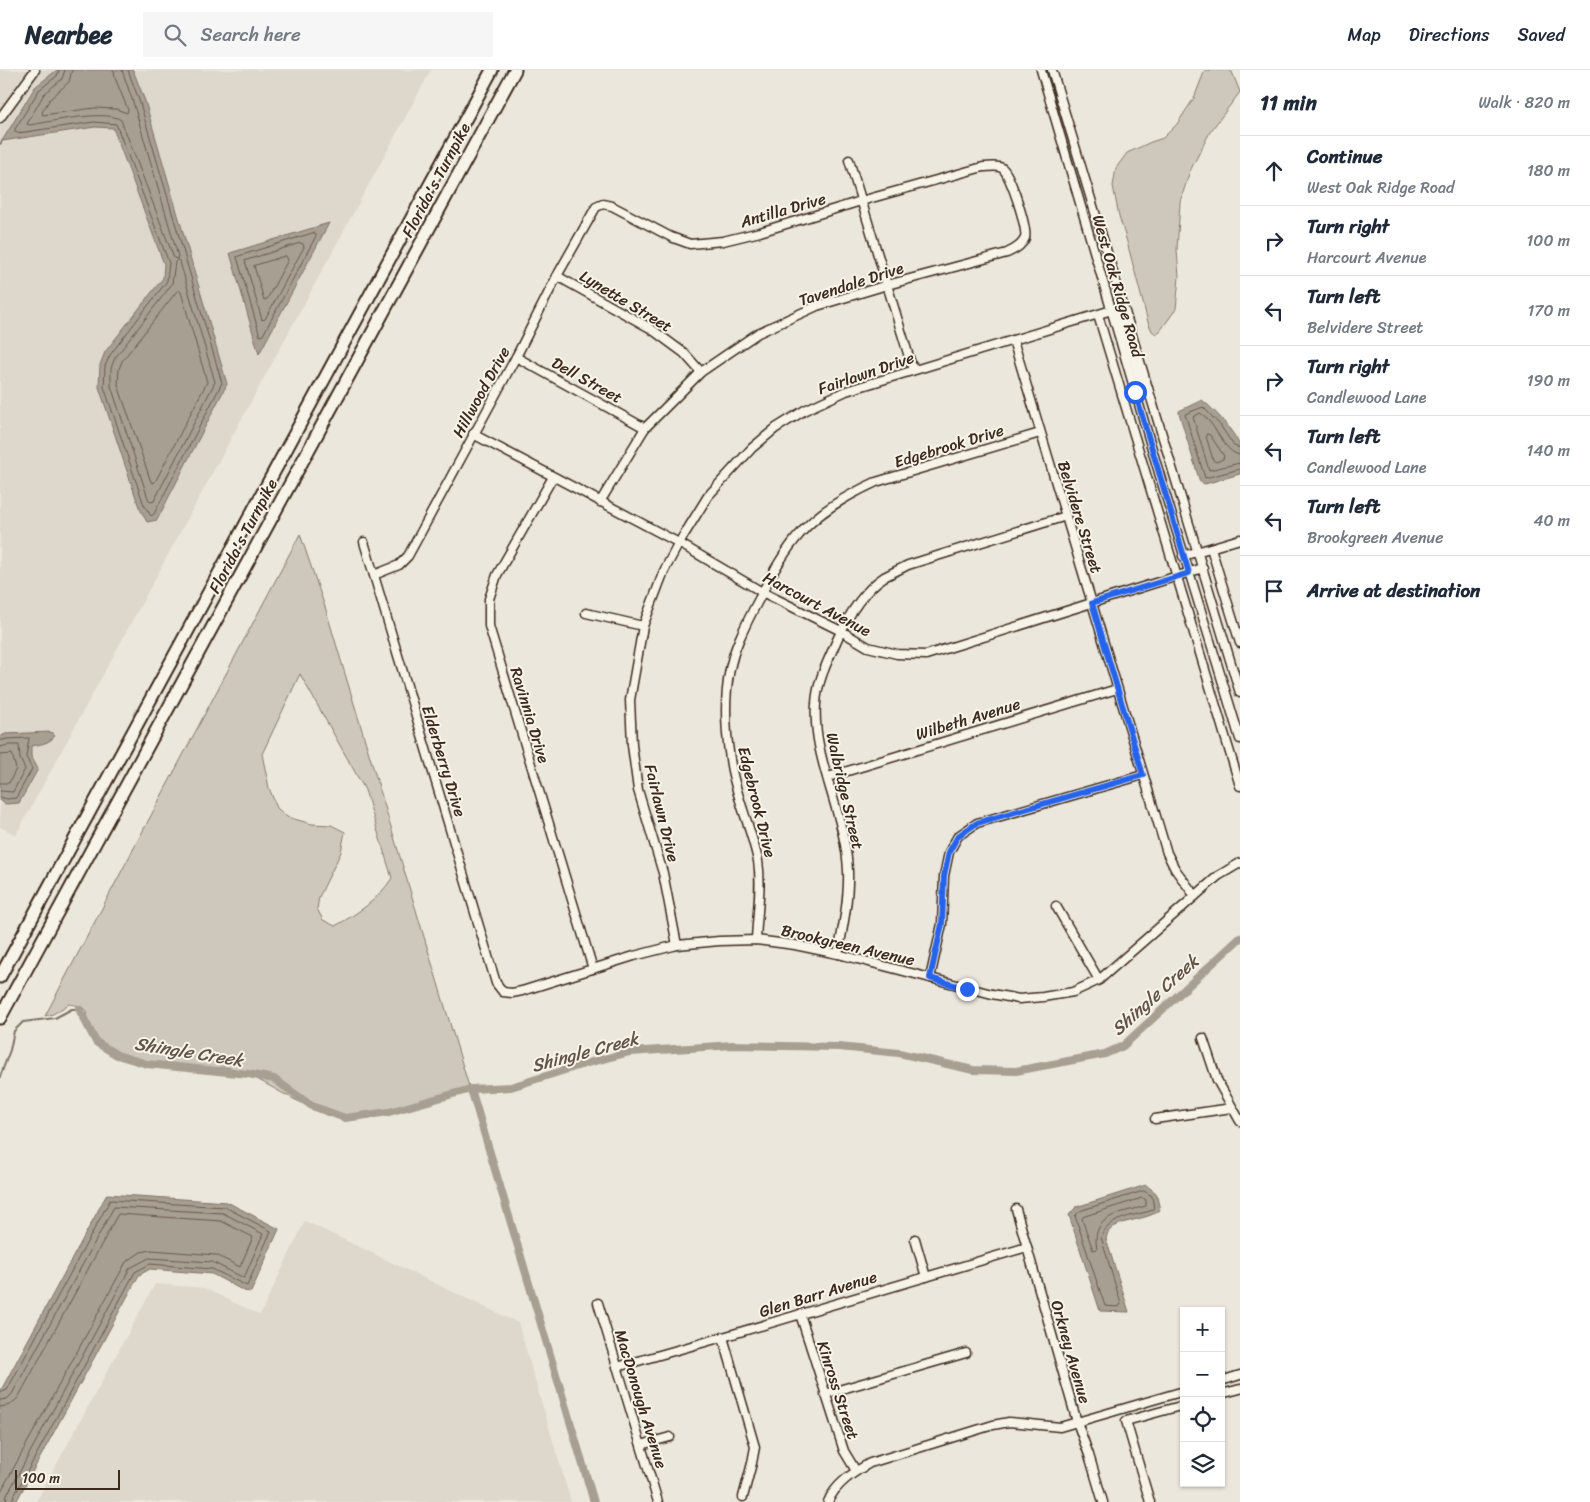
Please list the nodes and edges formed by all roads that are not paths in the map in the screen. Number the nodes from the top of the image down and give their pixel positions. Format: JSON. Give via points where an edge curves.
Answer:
{"nodes":[{"id":1,"x":35,"y":70,"type":"edge"},
{"id":2,"x":492,"y":70,"type":"edge"},
{"id":3,"x":515,"y":70,"type":"edge"},
{"id":4,"x":1040,"y":70,"type":"edge"},
{"id":5,"x":1053,"y":73,"type":"edge"},
{"id":6,"x":1043,"y":79,"type":"junction"},
{"id":7,"x":0,"y":118,"type":"edge"},
{"id":8,"x":849,"y":160,"type":"dead end"},
{"id":9,"x":861,"y":201,"type":"junction"},
{"id":10,"x":596,"y":207,"type":"joint"},
{"id":11,"x":1007,"y":253,"type":"joint"},
{"id":12,"x":557,"y":276,"type":"junction"},
{"id":13,"x":887,"y":285,"type":"junction"},
{"id":14,"x":1111,"y":310,"type":"junction"},
{"id":15,"x":1098,"y":316,"type":"junction"},
{"id":16,"x":1013,"y":340,"type":"junction"},
{"id":17,"x":516,"y":357,"type":"junction"},
{"id":18,"x":913,"y":370,"type":"junction"},
{"id":19,"x":701,"y":372,"type":"junction"},
{"id":20,"x":1148,"y":390,"type":"junction"},
{"id":21,"x":645,"y":428,"type":"junction"},
{"id":22,"x":1040,"y":433,"type":"junction"},
{"id":23,"x":473,"y":434,"type":"junction"},
{"id":24,"x":553,"y":477,"type":"junction"},
{"id":25,"x":600,"y":502,"type":"junction"},
{"id":26,"x":1066,"y":516,"type":"junction"},
{"id":27,"x":1240,"y":540,"type":"edge"},
{"id":28,"x":364,"y":542,"type":"dead end"},
{"id":29,"x":679,"y":543,"type":"junction"},
{"id":30,"x":1211,"y":548,"type":"junction"},
{"id":31,"x":1198,"y":552,"type":"junction"},
{"id":32,"x":1184,"y":556,"type":"junction"},
{"id":33,"x":1203,"y":568,"type":"junction"},
{"id":34,"x":1189,"y":573,"type":"junction"},
{"id":35,"x":374,"y":575,"type":"junction"},
{"id":36,"x":1177,"y":576,"type":"junction"},
{"id":37,"x":762,"y":592,"type":"junction"},
{"id":38,"x":1092,"y":603,"type":"junction"},
{"id":39,"x":586,"y":613,"type":"dead end"},
{"id":40,"x":643,"y":626,"type":"junction"},
{"id":41,"x":841,"y":631,"type":"junction"},
{"id":42,"x":1240,"y":643,"type":"edge"},
{"id":43,"x":1117,"y":688,"type":"junction"},
{"id":44,"x":1240,"y":693,"type":"edge"},
{"id":45,"x":1239,"y":735,"type":"edge"},
{"id":46,"x":1143,"y":775,"type":"junction"},
{"id":47,"x":828,"y":777,"type":"junction"},
{"id":48,"x":1240,"y":786,"type":"edge"},
{"id":49,"x":1240,"y":863,"type":"edge"},
{"id":50,"x":1195,"y":896,"type":"junction"},
{"id":51,"x":1056,"y":906,"type":"dead end"},
{"id":52,"x":756,"y":940,"type":"junction"},
{"id":53,"x":677,"y":945,"type":"junction"},
{"id":54,"x":838,"y":954,"type":"junction"},
{"id":55,"x":593,"y":969,"type":"junction"},
{"id":56,"x":0,"y":977,"type":"edge"},
{"id":57,"x":930,"y":978,"type":"junction"},
{"id":58,"x":1099,"y":980,"type":"junction"},
{"id":59,"x":499,"y":988,"type":"joint"},
{"id":60,"x":0,"y":1018,"type":"edge"},
{"id":61,"x":1203,"y":1038,"type":"dead end"},
{"id":62,"x":1232,"y":1108,"type":"junction"},
{"id":63,"x":1155,"y":1120,"type":"dead end"},
{"id":64,"x":1240,"y":1121,"type":"edge"},
{"id":65,"x":1016,"y":1209,"type":"dead end"},
{"id":66,"x":914,"y":1239,"type":"dead end"},
{"id":67,"x":1027,"y":1247,"type":"junction"},
{"id":68,"x":926,"y":1276,"type":"junction"},
{"id":69,"x":598,"y":1303,"type":"dead end"},
{"id":70,"x":800,"y":1314,"type":"junction"},
{"id":71,"x":723,"y":1337,"type":"junction"},
{"id":72,"x":966,"y":1354,"type":"dead end"},
{"id":73,"x":617,"y":1367,"type":"junction"},
{"id":74,"x":1240,"y":1375,"type":"edge"},
{"id":75,"x":1225,"y":1380,"type":"edge"},
{"id":76,"x":1240,"y":1389,"type":"edge"},
{"id":77,"x":1180,"y":1392,"type":"edge"},
{"id":78,"x":1225,"y":1393,"type":"edge"},
{"id":79,"x":825,"y":1394,"type":"junction"},
{"id":80,"x":1180,"y":1405,"type":"edge"},
{"id":81,"x":1077,"y":1422,"type":"junction"},
{"id":82,"x":670,"y":1436,"type":"dead end"},
{"id":83,"x":641,"y":1445,"type":"junction"},
{"id":84,"x":856,"y":1471,"type":"junction"},
{"id":85,"x":742,"y":1497,"type":"dead end"},
{"id":86,"x":658,"y":1502,"type":"edge"},
{"id":87,"x":828,"y":1502,"type":"edge"},
{"id":88,"x":1104,"y":1502,"type":"edge"},
{"id":89,"x":1150,"y":1502,"type":"edge"}],
"edges":[{"from":1,"to":7,"type":"street"},
{"from":2,"to":56,"type":"highway","name":"Florida's Turnpike"},
{"from":3,"to":60,"type":"highway","name":"Florida's Turnpike"},
{"from":4,"to":6,"type":"street","name":"West Oak Ridge Road"},
{"from":5,"to":6,"type":"street"},
{"from":5,"to":20,"type":"street","name":"West Oak Ridge Road"},
{"from":6,"to":14,"type":"street","name":"West Oak Ridge Road"},
{"from":8,"to":9,"type":"street"},
{"from":9,"to":10,"type":"street","name":"Antilla Drive","via":[[760,232],[690,244],[612,206],[603,204]]},
{"from":9,"to":11,"type":"street","name":"Antilla Drive","via":[[983,167],[1003,168],[1009,176],[1026,229],[1020,246]]},
{"from":9,"to":13,"type":"street"},
{"from":10,"to":12,"type":"street","name":"Hillwood Drive"},
{"from":11,"to":13,"type":"street","name":"Tavendale Drive"},
{"from":12,"to":17,"type":"street","name":"Hillwood Drive"},
{"from":12,"to":19,"type":"street","name":"Lynette Street","via":[[650,328],[684,353]]},
{"from":13,"to":18,"type":"street"},
{"from":13,"to":19,"type":"street","name":"Tavendale Drive","via":[[817,306],[758,333]]},
{"from":14,"to":15,"type":"street","name":"Fairlawn Drive"},
{"from":14,"to":20,"type":"street","via":[[1119,310],[1137,374],[1142,386]]},
{"from":14,"to":32,"type":"street","name":"West Oak Ridge Road"},
{"from":15,"to":16,"type":"street","name":"Fairlawn Drive"},
{"from":15,"to":36,"type":"street"},
{"from":16,"to":18,"type":"street","name":"Fairlawn Drive"},
{"from":16,"to":22,"type":"street","name":"Belvidere Street"},
{"from":17,"to":21,"type":"street","name":"Dell Street"},
{"from":17,"to":23,"type":"street","name":"Hillwood Drive"},
{"from":18,"to":29,"type":"street","name":"Fairlawn Drive","via":[[846,391],[776,428],[752,448],[708,496]]},
{"from":19,"to":21,"type":"street","name":"Tavendale Drive"},
{"from":20,"to":31,"type":"street","name":"West Oak Ridge Road"},
{"from":21,"to":25,"type":"street","name":"Tavendale Drive"},
{"from":22,"to":26,"type":"street","name":"Belvidere Street"},
{"from":22,"to":37,"type":"street","name":"Edgebrook Drive","via":[[876,482],[851,494],[826,510],[799,534]]},
{"from":23,"to":24,"type":"street","name":"Harcourt Avenue"},
{"from":23,"to":35,"type":"street","name":"Hillwood Drive","via":[[408,556],[399,565]]},
{"from":24,"to":25,"type":"street","name":"Harcourt Avenue"},
{"from":24,"to":55,"type":"street","name":"Ravinnia Drive","via":[[497,575],[489,599],[489,626]]},
{"from":25,"to":29,"type":"street","name":"Harcourt Avenue"},
{"from":26,"to":38,"type":"street","name":"Belvidere Street"},
{"from":26,"to":41,"type":"street","name":"Walbridge Street","via":[[908,566],[884,578],[864,596]]},
{"from":27,"to":30,"type":"street"},
{"from":28,"to":35,"type":"street","name":"Elderberry Drive"},
{"from":29,"to":37,"type":"street","name":"Harcourt Avenue"},
{"from":29,"to":40,"type":"street","name":"Fairlawn Drive","via":[[664,571]]},
{"from":30,"to":31,"type":"street"},
{"from":30,"to":42,"type":"street"},
{"from":31,"to":32,"type":"street"},
{"from":31,"to":33,"type":"street","name":"West Oak Ridge Road"},
{"from":32,"to":34,"type":"street","name":"West Oak Ridge Road"},
{"from":33,"to":34,"type":"street","name":"Harcourt Avenue"},
{"from":33,"to":44,"type":"street","name":"West Oak Ridge Road"},
{"from":34,"to":36,"type":"street","name":"Harcourt Avenue"},
{"from":34,"to":45,"type":"street","name":"West Oak Ridge Road"},
{"from":35,"to":59,"type":"street","name":"Elderberry Drive"},
{"from":36,"to":38,"type":"street","name":"Harcourt Avenue"},
{"from":36,"to":48,"type":"street"},
{"from":37,"to":41,"type":"street","name":"Harcourt Avenue"},
{"from":37,"to":52,"type":"street","name":"Edgebrook Drive","via":[[732,661],[726,719],[730,761],[758,861]]},
{"from":38,"to":41,"type":"street","name":"Harcourt Avenue","via":[[926,656],[868,648]]},
{"from":38,"to":43,"type":"street","name":"Belvidere Street"},
{"from":39,"to":40,"type":"street"},
{"from":40,"to":53,"type":"street","name":"Fairlawn Drive","via":[[630,700],[632,745],[638,790],[663,873]]},
{"from":41,"to":47,"type":"street","name":"Walbridge Street","via":[[819,684],[816,705],[817,736]]},
{"from":43,"to":46,"type":"street","name":"Belvidere Street"},
{"from":43,"to":47,"type":"street","name":"Wilbeth Avenue"},
{"from":46,"to":50,"type":"street","name":"Belvidere Street","via":[[1167,853]]},
{"from":46,"to":57,"type":"street","via":[[977,823],[958,836],[949,852],[944,876],[942,924]]},
{"from":47,"to":54,"type":"street","name":"Walbridge Street","via":[[842,827],[848,871],[846,915]]},
{"from":49,"to":50,"type":"street","name":"Brookgreen Avenue","via":[[1218,876]]},
{"from":50,"to":58,"type":"street","name":"Brookgreen Avenue"},
{"from":51,"to":58,"type":"street"},
{"from":52,"to":53,"type":"street","name":"Brookgreen Avenue"},
{"from":52,"to":54,"type":"street","name":"Brookgreen Avenue"},
{"from":53,"to":55,"type":"street","name":"Brookgreen Avenue"},
{"from":54,"to":57,"type":"street","name":"Brookgreen Avenue"},
{"from":55,"to":59,"type":"street","name":"Brookgreen Avenue","via":[[522,991],[504,992]]},
{"from":57,"to":58,"type":"street","name":"Brookgreen Avenue","via":[[1019,999],[1073,992]]},
{"from":61,"to":62,"type":"street","via":[[1217,1080]]},
{"from":62,"to":63,"type":"street"},
{"from":62,"to":64,"type":"street"},
{"from":65,"to":67,"type":"street","name":"Orkney Avenue"},
{"from":66,"to":68,"type":"street"},
{"from":67,"to":68,"type":"street","name":"Glen Barr Avenue"},
{"from":67,"to":81,"type":"street","name":"Orkney Avenue"},
{"from":68,"to":70,"type":"street","name":"Glen Barr Avenue"},
{"from":69,"to":73,"type":"street","name":"MacDonough Avenue"},
{"from":70,"to":71,"type":"street","name":"Glen Barr Avenue"},
{"from":70,"to":79,"type":"street","name":"Kinross Street"},
{"from":71,"to":73,"type":"street","name":"Glen Barr Avenue"},
{"from":71,"to":85,"type":"street","via":[[755,1447]]},
{"from":72,"to":79,"type":"street"},
{"from":73,"to":83,"type":"street","name":"MacDonough Avenue"},
{"from":74,"to":75,"type":"street"},
{"from":76,"to":78,"type":"street"},
{"from":77,"to":81,"type":"street"},
{"from":79,"to":84,"type":"street","name":"Kinross Street","via":[[844,1451]]},
{"from":80,"to":89,"type":"street","via":[[1126,1421]]},
{"from":81,"to":84,"type":"street","via":[[1060,1427],[1009,1422],[870,1463]]},
{"from":81,"to":88,"type":"street","name":"Orkney Avenue"},
{"from":82,"to":83,"type":"street"},
{"from":83,"to":86,"type":"street","name":"MacDonough Avenue"},
{"from":84,"to":87,"type":"street","via":[[843,1481]]}]}
